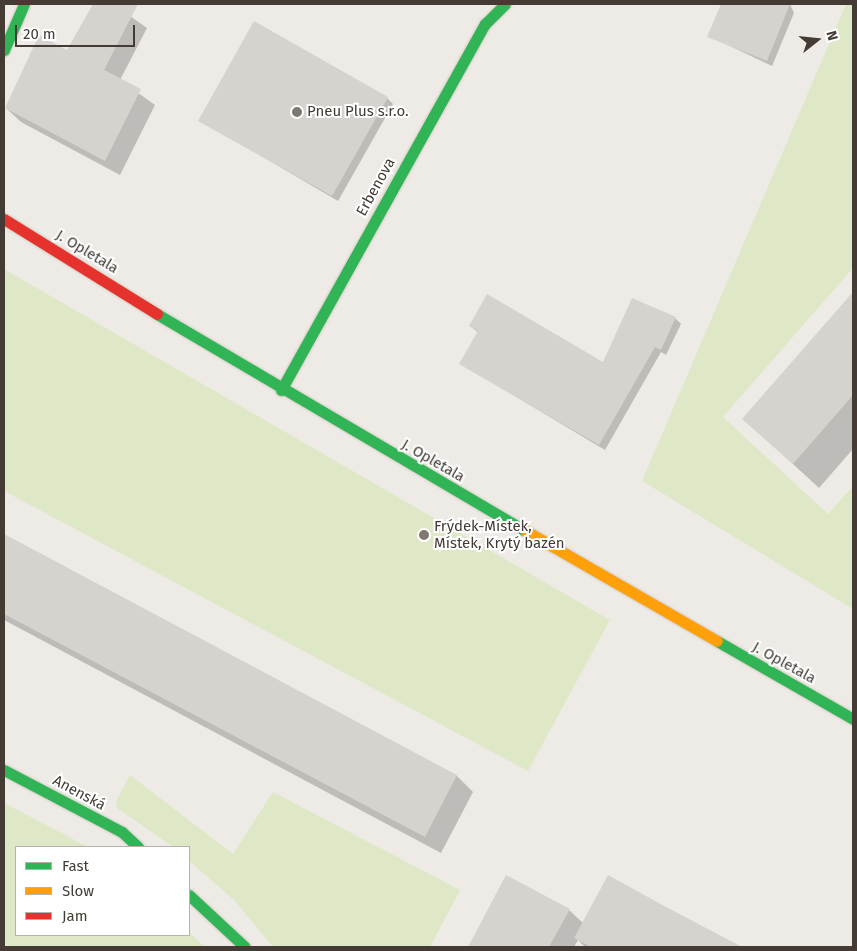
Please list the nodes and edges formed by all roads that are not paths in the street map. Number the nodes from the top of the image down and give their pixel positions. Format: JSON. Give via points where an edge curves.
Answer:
{"nodes":[{"id":1,"x":24,"y":4,"type":"edge"},
{"id":2,"x":505,"y":4,"type":"edge"},
{"id":3,"x":4,"y":50,"type":"edge"},
{"id":4,"x":4,"y":219,"type":"edge"},
{"id":5,"x":281,"y":390,"type":"junction"},
{"id":6,"x":853,"y":719,"type":"edge"},
{"id":7,"x":4,"y":770,"type":"edge"},
{"id":8,"x":137,"y":846,"type":"edge"},
{"id":9,"x":190,"y":895,"type":"edge"},
{"id":10,"x":246,"y":947,"type":"edge"}],
"edges":[{"from":1,"to":3,"type":"main road"},
{"from":2,"to":5,"type":"main road","name":"Erbenova","via":[[485,24]]},
{"from":4,"to":5,"type":"main road","name":"J. Opletala"},
{"from":5,"to":6,"type":"main road","name":"J. Opletala"},
{"from":7,"to":8,"type":"main road","name":"Anenská","via":[[122,832]]},
{"from":9,"to":10,"type":"main road"}]}
